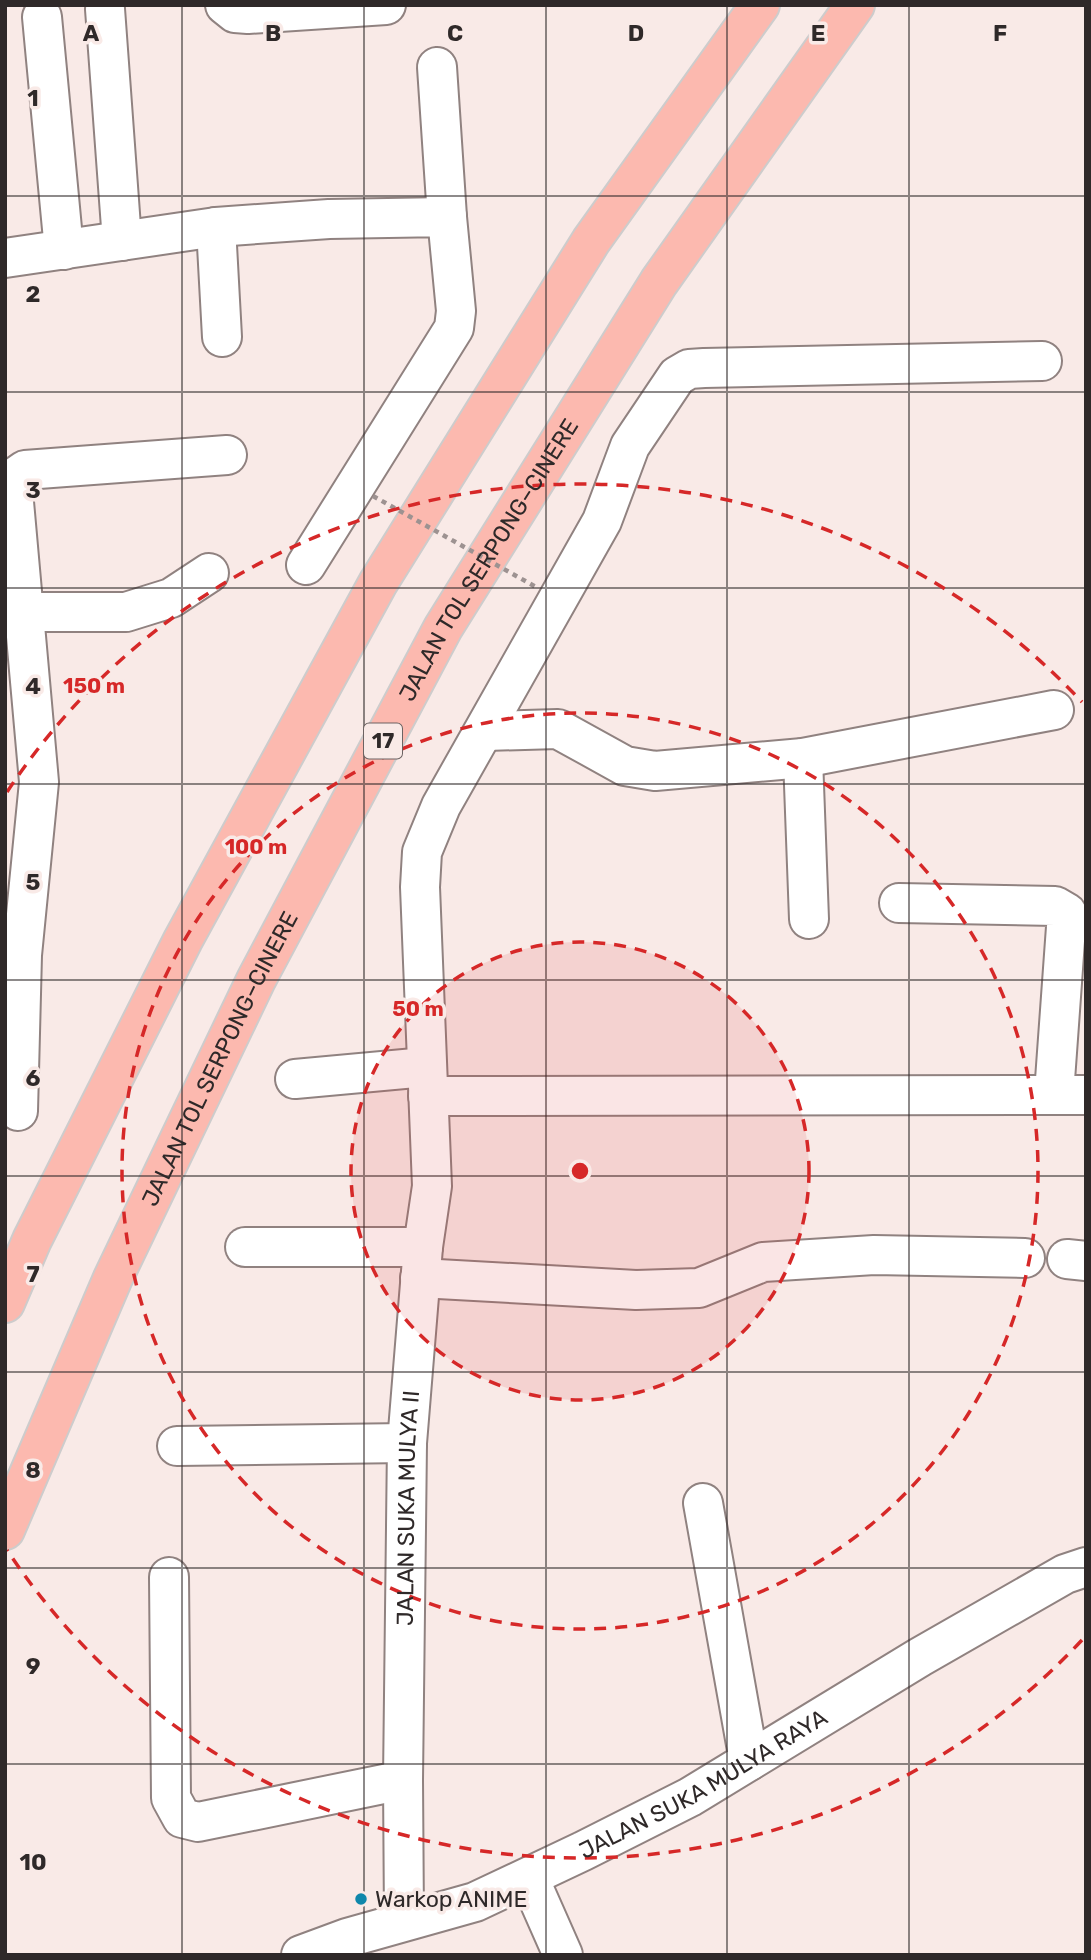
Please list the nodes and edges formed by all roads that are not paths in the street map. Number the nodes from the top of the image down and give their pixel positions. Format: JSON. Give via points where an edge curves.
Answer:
{"nodes":[{"id":1,"x":225,"y":5,"type":"edge"},
{"id":2,"x":386,"y":5,"type":"edge"},
{"id":3,"x":760,"y":5,"type":"edge"},
{"id":4,"x":855,"y":5,"type":"edge"},
{"id":5,"x":105,"y":9,"type":"dead end"},
{"id":6,"x":42,"y":16,"type":"dead end"},
{"id":7,"x":437,"y":67,"type":"dead end"},
{"id":8,"x":447,"y":217,"type":"junction"},
{"id":9,"x":216,"y":227,"type":"junction"},
{"id":10,"x":122,"y":241,"type":"junction"},
{"id":11,"x":64,"y":250,"type":"junction"},
{"id":12,"x":5,"y":258,"type":"edge"},
{"id":13,"x":222,"y":337,"type":"dead end"},
{"id":14,"x":1042,"y":361,"type":"dead end"},
{"id":15,"x":227,"y":456,"type":"dead end"},
{"id":16,"x":10,"y":503,"type":"edge"},
{"id":17,"x":306,"y":565,"type":"dead end"},
{"id":18,"x":209,"y":573,"type":"dead end"},
{"id":19,"x":26,"y":612,"type":"junction"},
{"id":20,"x":1054,"y":710,"type":"dead end"},
{"id":21,"x":486,"y":730,"type":"junction"},
{"id":22,"x":803,"y":758,"type":"junction"},
{"id":23,"x":899,"y":903,"type":"dead end"},
{"id":24,"x":809,"y":919,"type":"dead end"},
{"id":25,"x":295,"y":1079,"type":"dead end"},
{"id":26,"x":427,"y":1082,"type":"junction"},
{"id":27,"x":1070,"y":1094,"type":"edge"},
{"id":28,"x":18,"y":1111,"type":"dead end"},
{"id":29,"x":246,"y":1247,"type":"dead end"},
{"id":30,"x":1025,"y":1258,"type":"dead end"},
{"id":31,"x":422,"y":1262,"type":"junction"},
{"id":32,"x":5,"y":1303,"type":"edge"},
{"id":33,"x":407,"y":1443,"type":"junction"},
{"id":34,"x":177,"y":1446,"type":"dead end"},
{"id":35,"x":703,"y":1503,"type":"dead end"},
{"id":36,"x":5,"y":1530,"type":"edge"},
{"id":37,"x":1086,"y":1567,"type":"edge"},
{"id":38,"x":169,"y":1577,"type":"dead end"},
{"id":39,"x":749,"y":1761,"type":"junction"},
{"id":40,"x":403,"y":1780,"type":"junction"},
{"id":41,"x":529,"y":1878,"type":"junction"},
{"id":42,"x":404,"y":1921,"type":"junction"},
{"id":43,"x":301,"y":1955,"type":"edge"},
{"id":44,"x":564,"y":1955,"type":"edge"}],
"edges":[{"from":1,"to":2,"type":"street","via":[[235,13],[247,14]]},
{"from":3,"to":32,"type":"highway","via":[[591,241],[378,583],[183,940]]},
{"from":4,"to":36,"type":"highway","name":"JALAN TOL SERPONG–CINERE","number":"17","via":[[659,282],[443,628],[256,981],[113,1278]]},
{"from":5,"to":10,"type":"street"},
{"from":6,"to":11,"type":"street"},
{"from":7,"to":8,"type":"street"},
{"from":8,"to":9,"type":"street"},
{"from":8,"to":17,"type":"street","via":[[454,328]]},
{"from":9,"to":10,"type":"street"},
{"from":9,"to":13,"type":"street"},
{"from":10,"to":11,"type":"street"},
{"from":11,"to":12,"type":"street"},
{"from":14,"to":21,"type":"street","name":"JALAN SUKA MULYA II","via":[[688,369],[677,376],[630,446],[602,521]]},
{"from":15,"to":16,"type":"street","via":[[25,470],[15,477]]},
{"from":16,"to":19,"type":"street"},
{"from":18,"to":19,"type":"street","via":[[171,598],[127,612]]},
{"from":19,"to":28,"type":"street","via":[[39,782],[22,956]]},
{"from":20,"to":22,"type":"street"},
{"from":21,"to":22,"type":"street","via":[[558,729],[638,770]]},
{"from":21,"to":26,"type":"street","name":"JALAN SUKA MULYA II","via":[[441,806],[422,852]]},
{"from":22,"to":24,"type":"street"},
{"from":23,"to":27,"type":"street","via":[[1055,906],[1067,913]]},
{"from":25,"to":26,"type":"street"},
{"from":26,"to":27,"type":"street"},
{"from":26,"to":31,"type":"street","name":"JALAN SUKA MULYA II","via":[[432,1186]]},
{"from":29,"to":31,"type":"street"},
{"from":30,"to":31,"type":"street","via":[[874,1255],[763,1262],[699,1288],[636,1290]]},
{"from":31,"to":33,"type":"street","name":"JALAN SUKA MULYA II"},
{"from":33,"to":34,"type":"street"},
{"from":33,"to":40,"type":"street","name":"JALAN SUKA MULYA II"},
{"from":35,"to":39,"type":"street"},
{"from":37,"to":39,"type":"street","name":"JALAN SUKA MULYA RAYA","via":[[1065,1574],[944,1643]]},
{"from":38,"to":40,"type":"street","via":[[171,1786],[173,1805],[182,1818],[198,1822]]},
{"from":39,"to":41,"type":"street","name":"JALAN SUKA MULYA RAYA","via":[[690,1797]]},
{"from":40,"to":42,"type":"street","name":"JALAN SUKA MULYA II"},
{"from":41,"to":42,"type":"street","name":"JALAN SUKA MULYA RAYA","via":[[475,1902]]},
{"from":41,"to":44,"type":"street"},
{"from":42,"to":43,"type":"street","name":"JALAN SUKA MULYA RAYA"}]}
